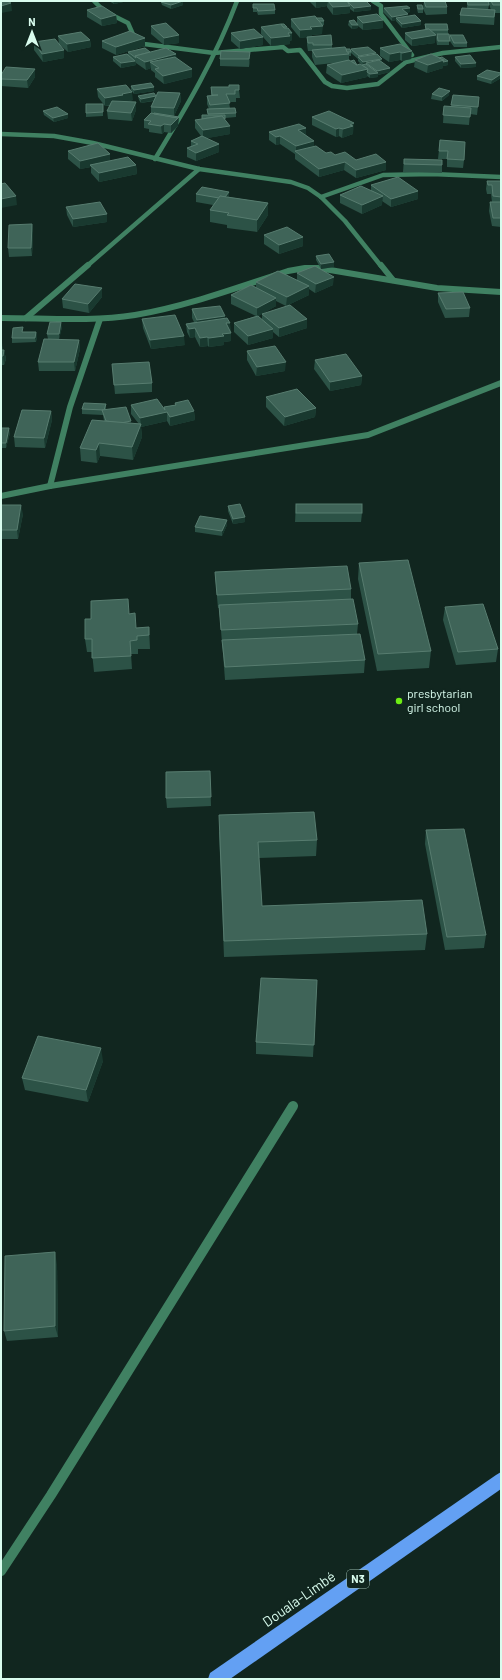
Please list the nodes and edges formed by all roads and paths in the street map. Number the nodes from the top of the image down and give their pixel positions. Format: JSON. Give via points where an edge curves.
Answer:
{"nodes":[{"id":1,"x":94,"y":1,"type":"edge"},
{"id":2,"x":237,"y":1,"type":"edge"},
{"id":3,"x":373,"y":1,"type":"edge"},
{"id":4,"x":501,"y":47,"type":"edge"},
{"id":5,"x":214,"y":53,"type":"junction"},
{"id":6,"x":416,"y":61,"type":"junction"},
{"id":7,"x":1,"y":134,"type":"edge"},
{"id":8,"x":156,"y":159,"type":"junction"},
{"id":9,"x":199,"y":169,"type":"junction"},
{"id":10,"x":501,"y":177,"type":"edge"},
{"id":11,"x":321,"y":197,"type":"junction"},
{"id":12,"x":394,"y":280,"type":"junction"},
{"id":13,"x":501,"y":292,"type":"edge"},
{"id":14,"x":1,"y":318,"type":"edge"},
{"id":15,"x":26,"y":318,"type":"junction"},
{"id":16,"x":100,"y":319,"type":"junction"},
{"id":17,"x":501,"y":383,"type":"edge"},
{"id":18,"x":50,"y":486,"type":"junction"},
{"id":19,"x":1,"y":496,"type":"edge"},
{"id":20,"x":293,"y":1106,"type":"dead end"},
{"id":21,"x":501,"y":1480,"type":"edge"},
{"id":22,"x":1,"y":1571,"type":"edge"},
{"id":23,"x":216,"y":1679,"type":"edge"}],
"edges":[{"from":1,"to":5,"type":"street","via":[[104,11],[128,22],[135,39],[144,44]]},
{"from":2,"to":5,"type":"street"},
{"from":3,"to":6,"type":"street","via":[[381,6],[381,14]]},
{"from":4,"to":6,"type":"street","via":[[443,52]]},
{"from":5,"to":6,"type":"street","via":[[283,47],[288,51],[300,50],[325,82],[340,88],[378,84],[406,62]]},
{"from":5,"to":8,"type":"street","via":[[180,120]]},
{"from":7,"to":8,"type":"street","via":[[54,136]]},
{"from":8,"to":9,"type":"street"},
{"from":9,"to":11,"type":"street","via":[[290,182],[308,188]]},
{"from":9,"to":15,"type":"street"},
{"from":10,"to":11,"type":"street","via":[[383,174]]},
{"from":11,"to":12,"type":"street"},
{"from":12,"to":13,"type":"street","via":[[437,288]]},
{"from":12,"to":16,"type":"street","via":[[305,268],[288,271],[186,304],[135,315]]},
{"from":14,"to":15,"type":"street"},
{"from":15,"to":16,"type":"street"},
{"from":16,"to":18,"type":"street","via":[[70,407]]},
{"from":17,"to":18,"type":"street","via":[[368,435]]},
{"from":18,"to":19,"type":"street"},
{"from":20,"to":22,"type":"street"},
{"from":21,"to":23,"type":"highway","name":"Douala-Limbé","number":"N3"}]}
